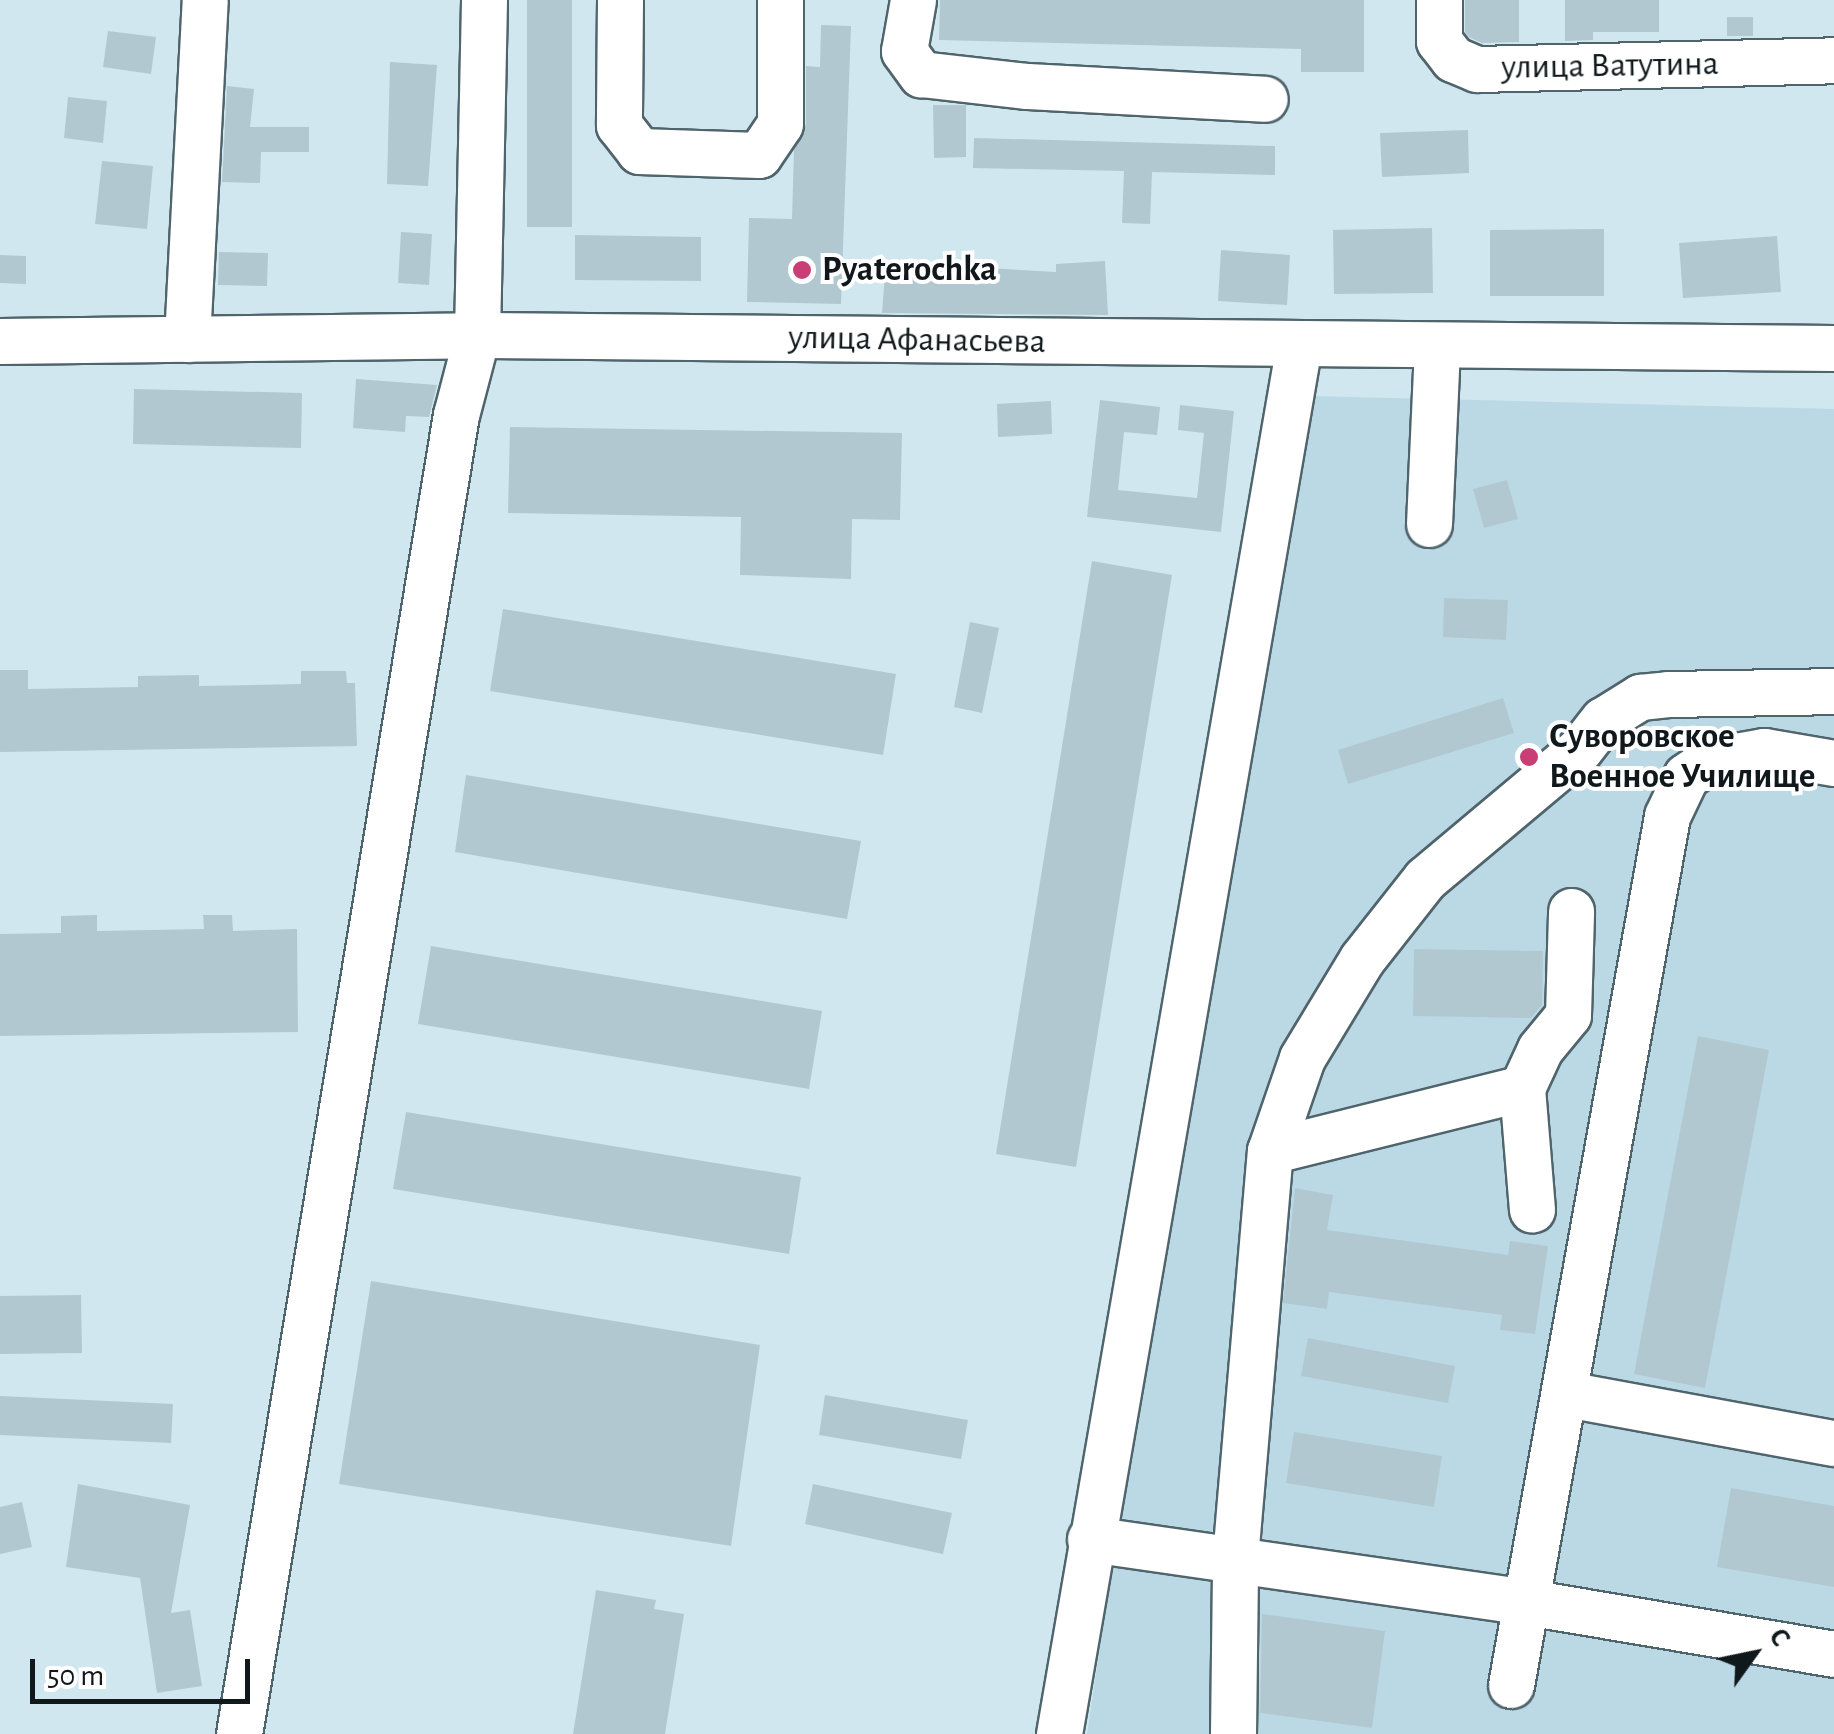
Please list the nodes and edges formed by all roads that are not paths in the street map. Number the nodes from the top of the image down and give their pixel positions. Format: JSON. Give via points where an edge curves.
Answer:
{"nodes":[{"id":1,"x":205,"y":0,"type":"edge"},
{"id":2,"x":484,"y":0,"type":"edge"},
{"id":3,"x":620,"y":0,"type":"edge"},
{"id":4,"x":780,"y":0,"type":"edge"},
{"id":5,"x":913,"y":0,"type":"edge"},
{"id":6,"x":1439,"y":0,"type":"edge"},
{"id":7,"x":1834,"y":60,"type":"edge"},
{"id":8,"x":1265,"y":99,"type":"dead end"},
{"id":9,"x":478,"y":335,"type":"junction"},
{"id":10,"x":187,"y":339,"type":"junction"},
{"id":11,"x":0,"y":341,"type":"edge"},
{"id":12,"x":1298,"y":344,"type":"junction"},
{"id":13,"x":1437,"y":345,"type":"junction"},
{"id":14,"x":1834,"y":348,"type":"edge"},
{"id":15,"x":1430,"y":524,"type":"dead end"},
{"id":16,"x":1834,"y":691,"type":"edge"},
{"id":17,"x":1834,"y":763,"type":"edge"},
{"id":18,"x":1572,"y":911,"type":"dead end"},
{"id":19,"x":1522,"y":1088,"type":"junction"},
{"id":20,"x":1270,"y":1151,"type":"junction"},
{"id":21,"x":1532,"y":1210,"type":"dead end"},
{"id":22,"x":1566,"y":1394,"type":"junction"},
{"id":23,"x":1834,"y":1443,"type":"edge"},
{"id":24,"x":1090,"y":1539,"type":"junction"},
{"id":25,"x":1235,"y":1558,"type":"junction"},
{"id":26,"x":1527,"y":1602,"type":"junction"},
{"id":27,"x":1834,"y":1654,"type":"edge"},
{"id":28,"x":1511,"y":1685,"type":"dead end"},
{"id":29,"x":239,"y":1734,"type":"edge"},
{"id":30,"x":1059,"y":1734,"type":"edge"},
{"id":31,"x":1234,"y":1734,"type":"edge"}],
"edges":[{"from":1,"to":10,"type":"street"},
{"from":2,"to":9,"type":"street"},
{"from":3,"to":4,"type":"street","via":[[619,125],[639,151],[759,155],[780,124]]},
{"from":5,"to":8,"type":"street","via":[[904,51],[922,74]]},
{"from":6,"to":7,"type":"street","name":"улица Ватутина","via":[[1439,41],[1453,59],[1476,69]]},
{"from":9,"to":10,"type":"street","name":"улица Афанасьева"},
{"from":9,"to":12,"type":"street","name":"улица Афанасьева"},
{"from":9,"to":29,"type":"street","via":[[456,415]]},
{"from":10,"to":11,"type":"street","name":"улица Афанасьева"},
{"from":12,"to":13,"type":"street","name":"улица Афанасьева"},
{"from":12,"to":24,"type":"street"},
{"from":13,"to":14,"type":"street","name":"улица Афанасьева"},
{"from":13,"to":15,"type":"street"},
{"from":16,"to":20,"type":"street","via":[[1668,694],[1640,698],[1602,720],[1580,749],[1426,880],[1362,959],[1302,1058]]},
{"from":17,"to":22,"type":"street","via":[[1764,750],[1708,761],[1686,776],[1667,816]]},
{"from":18,"to":19,"type":"street","via":[[1568,1015],[1540,1050]]},
{"from":19,"to":20,"type":"street"},
{"from":19,"to":21,"type":"street"},
{"from":20,"to":25,"type":"street"},
{"from":22,"to":23,"type":"street"},
{"from":22,"to":26,"type":"street"},
{"from":24,"to":25,"type":"street"},
{"from":24,"to":30,"type":"street"},
{"from":25,"to":26,"type":"street"},
{"from":25,"to":31,"type":"street"},
{"from":26,"to":27,"type":"street"},
{"from":26,"to":28,"type":"street"}]}
